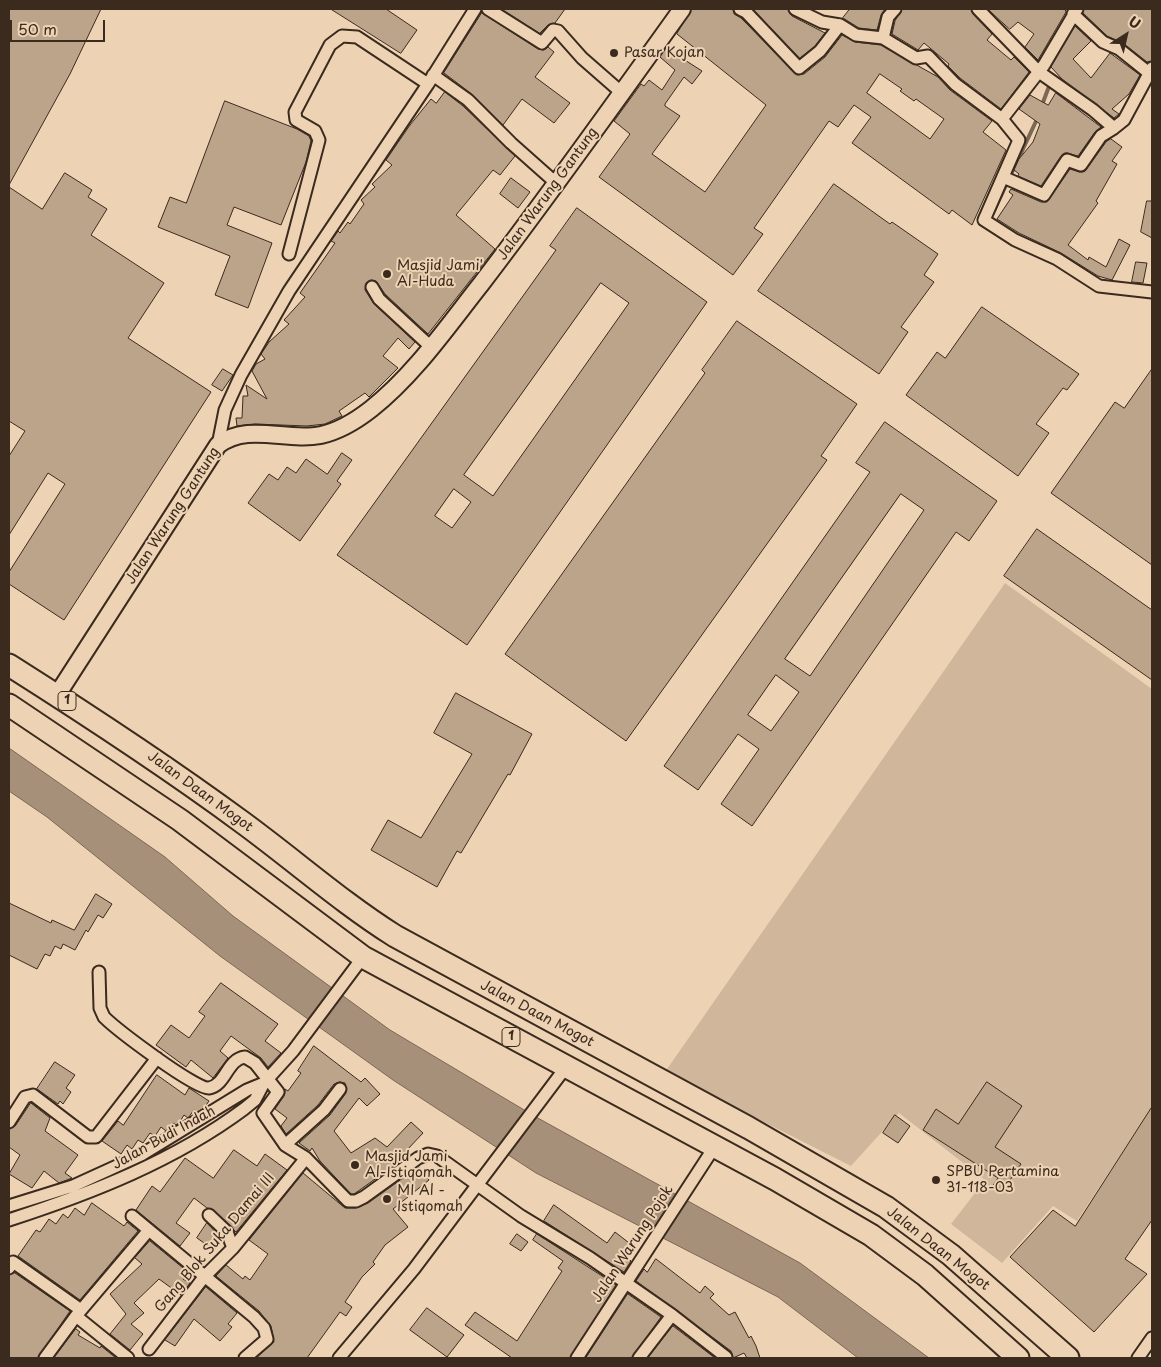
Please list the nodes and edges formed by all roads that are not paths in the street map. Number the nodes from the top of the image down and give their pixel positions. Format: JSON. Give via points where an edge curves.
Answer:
{"nodes":[{"id":1,"x":475,"y":9,"type":"edge"},
{"id":2,"x":488,"y":9,"type":"edge"},
{"id":3,"x":682,"y":9,"type":"edge"},
{"id":4,"x":795,"y":9,"type":"edge"},
{"id":5,"x":895,"y":9,"type":"edge"},
{"id":6,"x":978,"y":9,"type":"edge"},
{"id":7,"x":745,"y":10,"type":"edge"},
{"id":8,"x":1075,"y":12,"type":"edge"},
{"id":9,"x":840,"y":25,"type":"junction"},
{"id":10,"x":882,"y":38,"type":"junction"},
{"id":11,"x":1151,"y":70,"type":"edge"},
{"id":12,"x":1045,"y":74,"type":"junction"},
{"id":13,"x":430,"y":79,"type":"junction"},
{"id":14,"x":622,"y":93,"type":"junction"},
{"id":15,"x":1002,"y":119,"type":"junction"},
{"id":16,"x":1114,"y":128,"type":"junction"},
{"id":17,"x":1007,"y":178,"type":"junction"},
{"id":18,"x":556,"y":183,"type":"junction"},
{"id":19,"x":289,"y":254,"type":"dead end"},
{"id":20,"x":372,"y":287,"type":"dead end"},
{"id":21,"x":1152,"y":292,"type":"edge"},
{"id":22,"x":431,"y":347,"type":"junction"},
{"id":23,"x":218,"y":445,"type":"junction"},
{"id":24,"x":9,"y":665,"type":"edge"},
{"id":25,"x":57,"y":696,"type":"junction"},
{"id":26,"x":9,"y":706,"type":"edge"},
{"id":27,"x":244,"y":824,"type":"junction"},
{"id":28,"x":224,"y":852,"type":"junction"},
{"id":29,"x":300,"y":867,"type":"junction"},
{"id":30,"x":279,"y":894,"type":"junction"},
{"id":31,"x":363,"y":957,"type":"junction"},
{"id":32,"x":99,"y":972,"type":"dead end"},
{"id":33,"x":157,"y":1058,"type":"junction"},
{"id":34,"x":561,"y":1074,"type":"junction"},
{"id":35,"x":266,"y":1081,"type":"junction"},
{"id":36,"x":340,"y":1088,"type":"dead end"},
{"id":37,"x":9,"y":1122,"type":"edge"},
{"id":38,"x":286,"y":1146,"type":"junction"},
{"id":39,"x":715,"y":1146,"type":"junction"},
{"id":40,"x":141,"y":1155,"type":"junction"},
{"id":41,"x":306,"y":1158,"type":"junction"},
{"id":42,"x":147,"y":1167,"type":"junction"},
{"id":43,"x":482,"y":1180,"type":"junction"},
{"id":44,"x":42,"y":1196,"type":"junction"},
{"id":45,"x":9,"y":1206,"type":"edge"},
{"id":46,"x":46,"y":1208,"type":"junction"},
{"id":47,"x":209,"y":1215,"type":"dead end"},
{"id":48,"x":132,"y":1216,"type":"dead end"},
{"id":49,"x":9,"y":1220,"type":"edge"},
{"id":50,"x":149,"y":1230,"type":"junction"},
{"id":51,"x":233,"y":1248,"type":"junction"},
{"id":52,"x":9,"y":1268,"type":"edge"},
{"id":53,"x":204,"y":1276,"type":"junction"},
{"id":54,"x":627,"y":1284,"type":"junction"},
{"id":55,"x":1012,"y":1308,"type":"junction"},
{"id":56,"x":79,"y":1313,"type":"junction"},
{"id":57,"x":672,"y":1315,"type":"junction"},
{"id":58,"x":988,"y":1332,"type":"junction"},
{"id":59,"x":1152,"y":1338,"type":"edge"},
{"id":60,"x":149,"y":1349,"type":"dead end"},
{"id":61,"x":1060,"y":1352,"type":"edge"},
{"id":62,"x":45,"y":1358,"type":"edge"},
{"id":63,"x":128,"y":1358,"type":"edge"},
{"id":64,"x":245,"y":1358,"type":"edge"},
{"id":65,"x":339,"y":1358,"type":"edge"},
{"id":66,"x":577,"y":1358,"type":"edge"},
{"id":67,"x":639,"y":1358,"type":"edge"},
{"id":68,"x":726,"y":1358,"type":"edge"},
{"id":69,"x":1018,"y":1358,"type":"edge"},
{"id":70,"x":1029,"y":1358,"type":"edge"},
{"id":71,"x":1138,"y":1358,"type":"edge"}],
"edges":[{"from":1,"to":13,"type":"street"},
{"from":2,"to":14,"type":"street","via":[[542,43],[553,30],[558,31],[582,58]]},
{"from":3,"to":14,"type":"street","name":"Jalan Warung Gantung"},
{"from":4,"to":9,"type":"street","via":[[822,22]]},
{"from":5,"to":10,"type":"street","via":[[888,17]]},
{"from":6,"to":12,"type":"street"},
{"from":7,"to":9,"type":"street","via":[[799,68],[820,51]]},
{"from":8,"to":11,"type":"street","via":[[1103,42]]},
{"from":8,"to":12,"type":"street"},
{"from":9,"to":10,"type":"street","via":[[856,35]]},
{"from":10,"to":15,"type":"street","via":[[916,58],[928,56],[955,84]]},
{"from":11,"to":16,"type":"street","via":[[1124,120]]},
{"from":12,"to":15,"type":"street"},
{"from":12,"to":16,"type":"street"},
{"from":13,"to":18,"type":"street","via":[[468,100]]},
{"from":13,"to":19,"type":"street","via":[[357,37],[342,36],[330,45],[295,112],[296,120],[315,131],[319,140]]},
{"from":13,"to":23,"type":"street","via":[[289,290],[241,375],[225,410]]},
{"from":14,"to":18,"type":"street","name":"Jalan Warung Gantung"},
{"from":15,"to":17,"type":"street","via":[[1020,140]]},
{"from":16,"to":17,"type":"street","via":[[1101,136],[1081,165],[1067,160],[1044,195]]},
{"from":17,"to":21,"type":"street","via":[[988,222],[1100,286]]},
{"from":18,"to":22,"type":"street","name":"Jalan Warung Gantung"},
{"from":20,"to":22,"type":"street","via":[[379,299]]},
{"from":22,"to":23,"type":"street","name":"Jalan Warung Gantung","via":[[376,405],[338,429],[308,436],[250,433],[226,439]]},
{"from":23,"to":25,"type":"street","name":"Jalan Warung Gantung"},
{"from":24,"to":25,"type":"highway","name":"Jalan Daan Mogot","number":"1"},
{"from":25,"to":27,"type":"highway","name":"Jalan Daan Mogot","number":"1","via":[[124,738]]},
{"from":26,"to":28,"type":"highway","name":"Jalan Daan Mogot","number":"1"},
{"from":27,"to":28,"type":"highway","via":[[249,839],[246,846],[240,851]]},
{"from":27,"to":29,"type":"highway","name":"Jalan Daan Mogot","number":"1"},
{"from":28,"to":30,"type":"highway","name":"Jalan Daan Mogot","number":"1"},
{"from":29,"to":30,"type":"highway","via":[[284,866],[277,871],[274,879]]},
{"from":29,"to":55,"type":"highway","name":"Jalan Daan Mogot","number":"1","via":[[370,920],[422,952],[709,1106],[886,1207],[952,1255]]},
{"from":30,"to":31,"type":"highway","name":"Jalan Daan Mogot","number":"1"},
{"from":31,"to":34,"type":"highway","name":"Jalan Daan Mogot","number":"1"},
{"from":31,"to":35,"type":"street","name":"Jalan Budi Indah","via":[[293,1051]]},
{"from":32,"to":33,"type":"street","via":[[100,1008],[104,1017]]},
{"from":33,"to":35,"type":"street","via":[[198,1086],[208,1088],[218,1084],[234,1061],[245,1057]]},
{"from":33,"to":37,"type":"street","via":[[99,1135],[93,1138],[33,1095],[26,1097]]},
{"from":34,"to":39,"type":"highway","name":"Jalan Daan Mogot","number":"1"},
{"from":34,"to":43,"type":"street"},
{"from":35,"to":38,"type":"street","via":[[278,1092],[263,1113]]},
{"from":35,"to":40,"type":"street","name":"Jalan Budi Indah"},
{"from":35,"to":42,"type":"street","name":"Jalan Budi Indah","via":[[255,1100],[233,1117]]},
{"from":36,"to":38,"type":"street","via":[[324,1110]]},
{"from":38,"to":41,"type":"street"},
{"from":39,"to":54,"type":"street","name":"Jalan Warung Pojok"},
{"from":39,"to":58,"type":"highway","name":"Jalan Daan Mogot","number":"1","via":[[871,1235],[924,1274]]},
{"from":40,"to":42,"type":"street"},
{"from":40,"to":44,"type":"street","name":"Jalan Budi Indah","via":[[92,1178]]},
{"from":41,"to":43,"type":"street","via":[[348,1201],[356,1201],[428,1154],[438,1156],[466,1176]]},
{"from":41,"to":51,"type":"street","name":"Gang Blok Suka Damai III"},
{"from":42,"to":46,"type":"street","name":"Jalan Budi Indah"},
{"from":43,"to":54,"type":"street","via":[[521,1216]]},
{"from":43,"to":65,"type":"street","via":[[414,1269]]},
{"from":44,"to":45,"type":"street","name":"Jalan Budi Indah"},
{"from":44,"to":46,"type":"street"},
{"from":46,"to":49,"type":"street","name":"Jalan Budi Indah"},
{"from":47,"to":51,"type":"street","via":[[227,1232]]},
{"from":48,"to":50,"type":"street"},
{"from":50,"to":53,"type":"street"},
{"from":50,"to":56,"type":"street"},
{"from":51,"to":53,"type":"street","name":"Gang Blok Suka Damai III"},
{"from":52,"to":56,"type":"street","via":[[13,1262]]},
{"from":53,"to":60,"type":"street","name":"Gang Blok Suka Damai III"},
{"from":53,"to":64,"type":"street","via":[[264,1328],[266,1338]]},
{"from":54,"to":57,"type":"street"},
{"from":54,"to":66,"type":"street","name":"Jalan Warung Pojok"},
{"from":55,"to":58,"type":"highway","via":[[1014,1316],[1009,1329],[995,1334]]},
{"from":55,"to":61,"type":"highway","name":"Jalan Daan Mogot","number":"1"},
{"from":56,"to":62,"type":"street"},
{"from":56,"to":63,"type":"street"},
{"from":57,"to":67,"type":"street"},
{"from":57,"to":68,"type":"street"},
{"from":58,"to":69,"type":"highway","name":"Jalan Daan Mogot","number":"1"},
{"from":59,"to":71,"type":"street"},
{"from":61,"to":70,"type":"highway","via":[[1046,1343],[1039,1344],[1032,1349]]}]}
